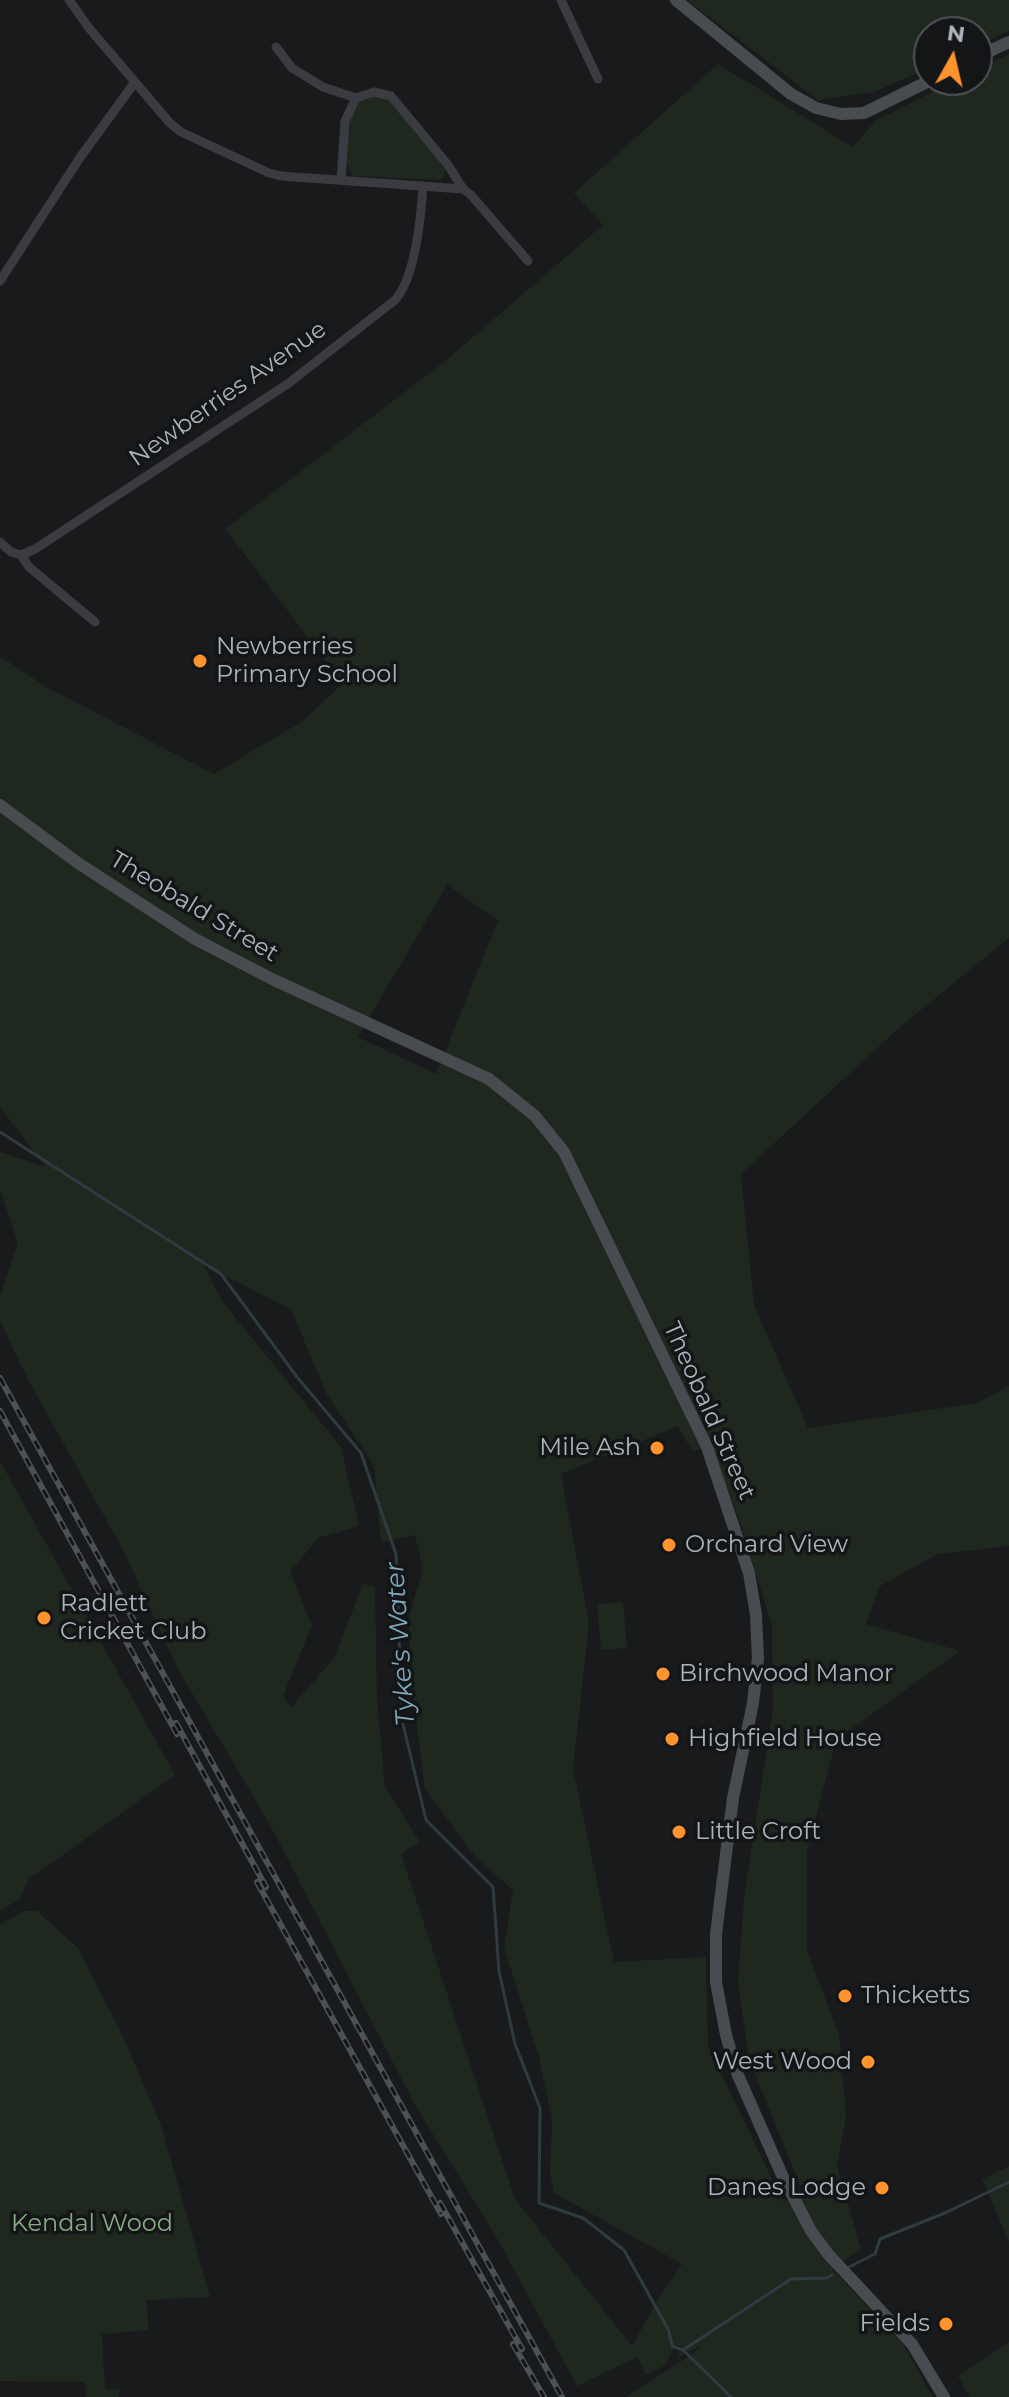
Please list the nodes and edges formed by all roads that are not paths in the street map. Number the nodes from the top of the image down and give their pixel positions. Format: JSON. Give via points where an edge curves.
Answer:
{"nodes":[{"id":1,"x":69,"y":0,"type":"edge"},
{"id":2,"x":561,"y":0,"type":"edge"},
{"id":3,"x":676,"y":0,"type":"edge"},
{"id":4,"x":276,"y":47,"type":"dead end"},
{"id":5,"x":598,"y":79,"type":"dead end"},
{"id":6,"x":135,"y":82,"type":"junction"},
{"id":7,"x":913,"y":89,"type":"edge"},
{"id":8,"x":356,"y":98,"type":"junction"},
{"id":9,"x":341,"y":180,"type":"junction"},
{"id":10,"x":423,"y":186,"type":"junction"},
{"id":11,"x":463,"y":189,"type":"junction"},
{"id":12,"x":528,"y":261,"type":"dead end"},
{"id":13,"x":0,"y":281,"type":"edge"},
{"id":14,"x":0,"y":542,"type":"edge"},
{"id":15,"x":21,"y":555,"type":"junction"},
{"id":16,"x":95,"y":622,"type":"dead end"},
{"id":17,"x":0,"y":805,"type":"edge"},
{"id":18,"x":944,"y":2397,"type":"edge"}],
"edges":[{"from":1,"to":6,"type":"street"},
{"from":2,"to":5,"type":"street"},
{"from":3,"to":7,"type":"street","via":[[791,94],[816,108],[864,113]]},
{"from":4,"to":8,"type":"street","via":[[292,68],[323,87]]},
{"from":6,"to":9,"type":"street","via":[[181,132],[233,157],[281,176]]},
{"from":6,"to":13,"type":"street"},
{"from":8,"to":9,"type":"street","via":[[345,121]]},
{"from":8,"to":11,"type":"street","via":[[374,92],[391,96]]},
{"from":9,"to":10,"type":"street"},
{"from":10,"to":11,"type":"street"},
{"from":10,"to":15,"type":"street","name":"Newberries Avenue","via":[[420,233],[395,300],[289,383]]},
{"from":11,"to":12,"type":"street"},
{"from":14,"to":15,"type":"street"},
{"from":15,"to":16,"type":"street"},
{"from":17,"to":18,"type":"street","name":"Theobald Street","via":[[195,939],[489,1079],[535,1116],[564,1152],[707,1447],[749,1573],[758,1658],[716,1934],[716,1982],[737,2073],[811,2231],[912,2344]]}]}
